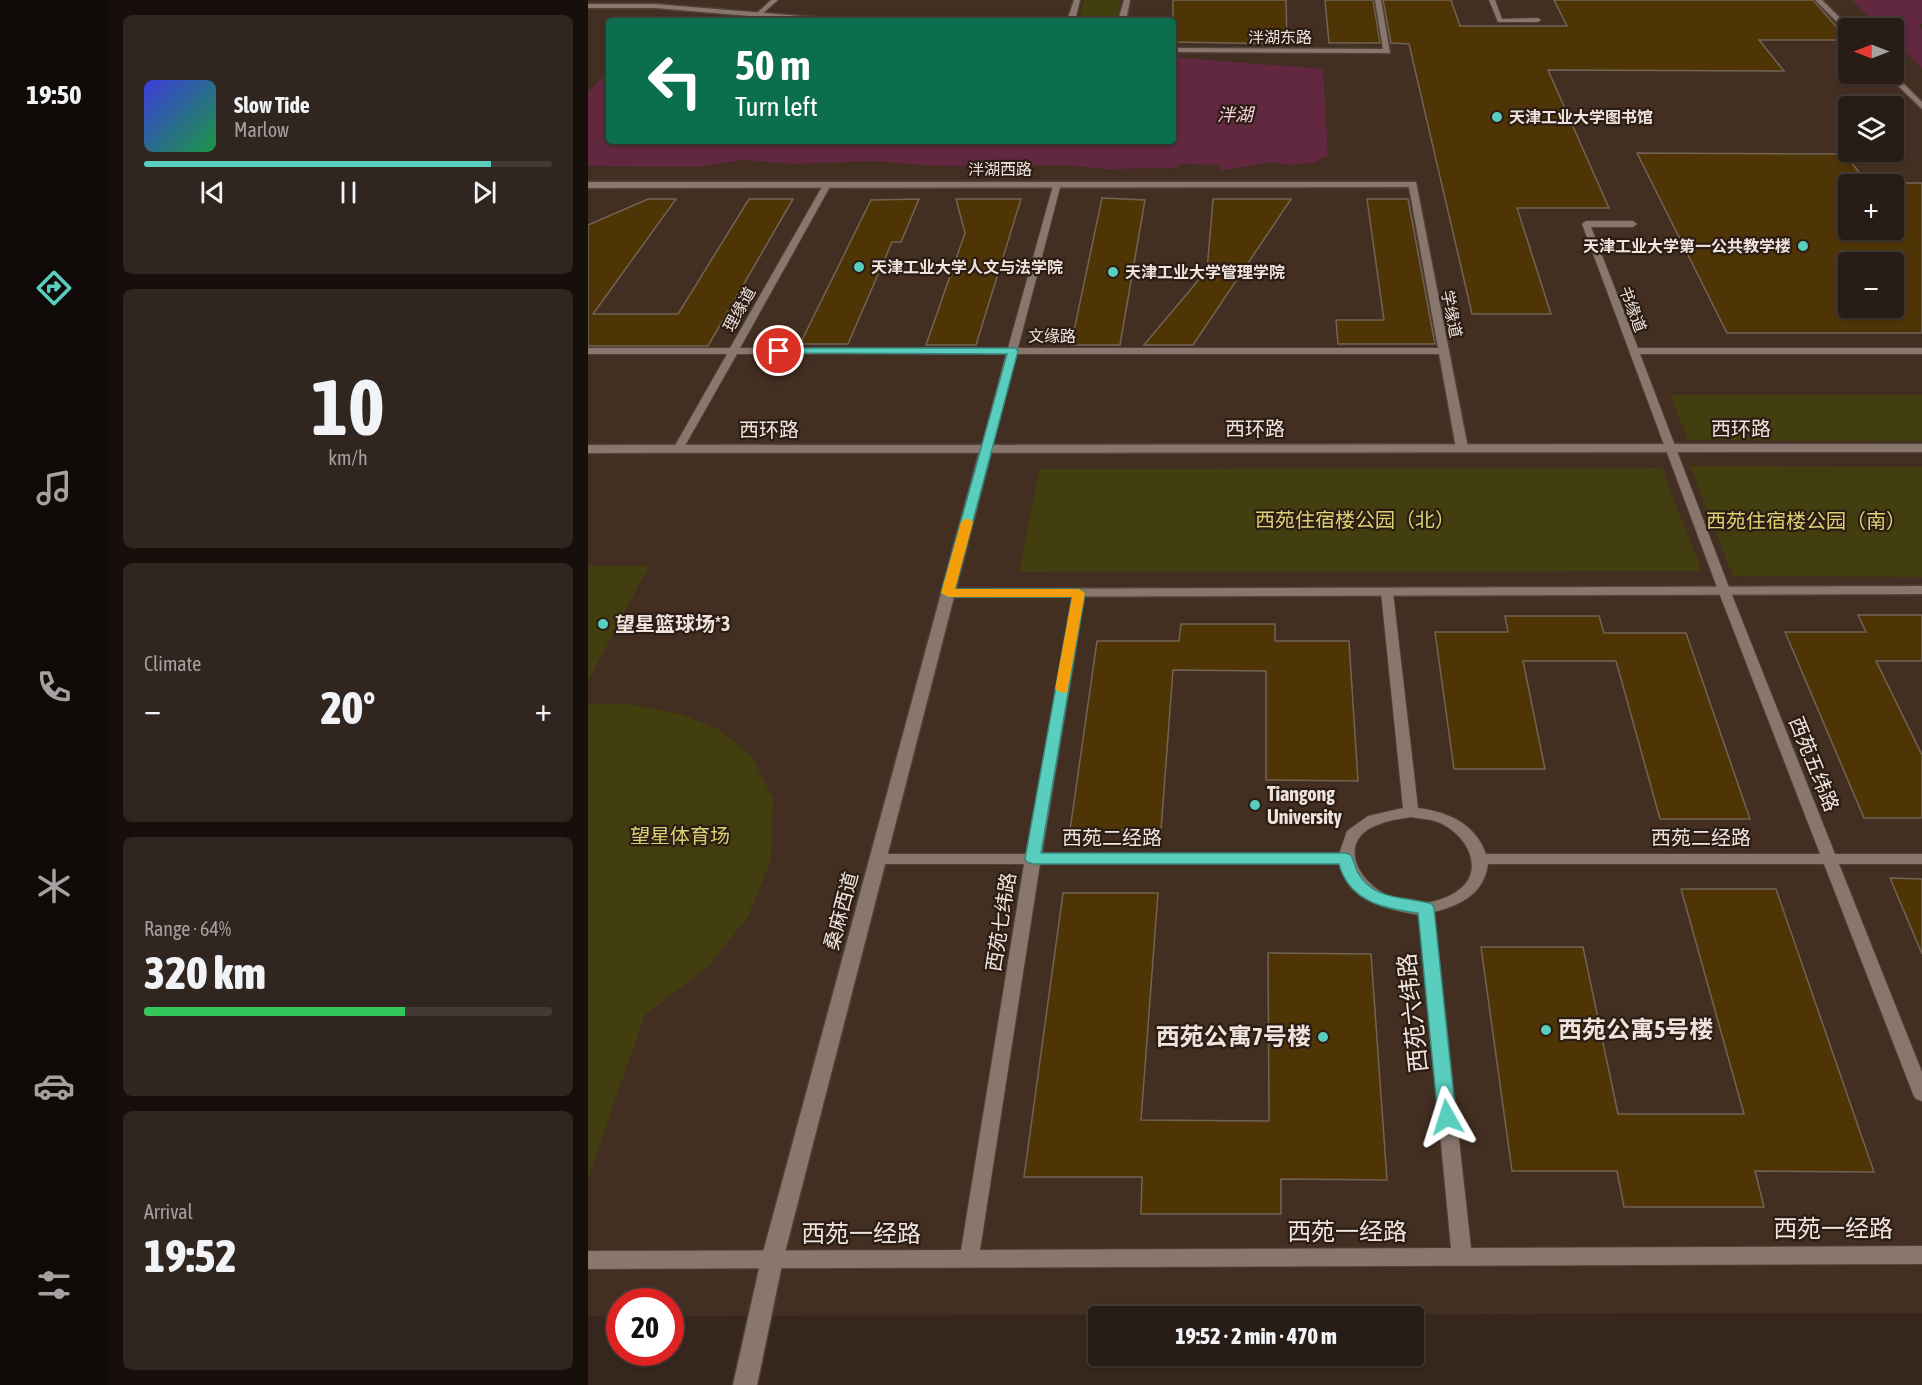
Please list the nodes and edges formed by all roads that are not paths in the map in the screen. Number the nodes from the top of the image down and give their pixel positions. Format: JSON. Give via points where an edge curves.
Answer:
{"nodes":[{"id":1,"x":775,"y":0,"type":"edge"},
{"id":2,"x":1077,"y":0,"type":"edge"},
{"id":3,"x":1127,"y":0,"type":"edge"},
{"id":4,"x":1378,"y":0,"type":"edge"},
{"id":5,"x":1492,"y":0,"type":"edge"},
{"id":6,"x":1818,"y":0,"type":"edge"},
{"id":7,"x":588,"y":6,"type":"edge"},
{"id":8,"x":759,"y":14,"type":"junction"},
{"id":9,"x":803,"y":18,"type":"edge"},
{"id":10,"x":1072,"y":18,"type":"edge"},
{"id":11,"x":1123,"y":18,"type":"edge"},
{"id":12,"x":1538,"y":20,"type":"dead end"},
{"id":13,"x":1838,"y":21,"type":"edge"},
{"id":14,"x":1176,"y":50,"type":"edge"},
{"id":15,"x":1900,"y":84,"type":"edge"},
{"id":16,"x":1922,"y":107,"type":"edge"},
{"id":17,"x":1057,"y":184,"type":"junction"},
{"id":18,"x":1413,"y":184,"type":"joint"},
{"id":19,"x":588,"y":185,"type":"edge"},
{"id":20,"x":827,"y":185,"type":"junction"},
{"id":21,"x":1633,"y":224,"type":"dead end"},
{"id":22,"x":588,"y":351,"type":"edge"},
{"id":23,"x":733,"y":351,"type":"junction"},
{"id":24,"x":1013,"y":351,"type":"junction"},
{"id":25,"x":1444,"y":351,"type":"junction"},
{"id":26,"x":1633,"y":351,"type":"junction"},
{"id":27,"x":1922,"y":351,"type":"edge"},
{"id":28,"x":1462,"y":448,"type":"junction"},
{"id":29,"x":1670,"y":448,"type":"junction"},
{"id":30,"x":1922,"y":448,"type":"edge"},
{"id":31,"x":588,"y":449,"type":"edge"},
{"id":32,"x":678,"y":449,"type":"junction"},
{"id":33,"x":986,"y":449,"type":"junction"},
{"id":34,"x":1724,"y":590,"type":"junction"},
{"id":35,"x":1922,"y":590,"type":"edge"},
{"id":36,"x":1387,"y":592,"type":"junction"},
{"id":37,"x":948,"y":593,"type":"junction"},
{"id":38,"x":1079,"y":593,"type":"junction"},
{"id":39,"x":1411,"y":812,"type":"junction"},
{"id":40,"x":878,"y":859,"type":"junction"},
{"id":41,"x":1033,"y":859,"type":"junction"},
{"id":42,"x":1346,"y":859,"type":"junction"},
{"id":43,"x":1481,"y":859,"type":"junction"},
{"id":44,"x":1831,"y":859,"type":"junction"},
{"id":45,"x":1922,"y":859,"type":"edge"},
{"id":46,"x":1426,"y":908,"type":"junction"},
{"id":47,"x":1922,"y":1094,"type":"edge"},
{"id":48,"x":1922,"y":1255,"type":"edge"},
{"id":49,"x":1462,"y":1257,"type":"junction"},
{"id":50,"x":969,"y":1259,"type":"junction"},
{"id":51,"x":588,"y":1260,"type":"edge"},
{"id":52,"x":772,"y":1260,"type":"junction"},
{"id":53,"x":746,"y":1385,"type":"edge"}],
"edges":[{"from":1,"to":8,"type":"lane"},
{"from":2,"to":10,"type":"street"},
{"from":3,"to":11,"type":"street"},
{"from":4,"to":14,"type":"street","name":"泮湖东路","via":[[1388,51]]},
{"from":5,"to":12,"type":"lane","via":[[1500,21]]},
{"from":6,"to":13,"type":"street"},
{"from":7,"to":8,"type":"street","via":[[655,6]]},
{"from":8,"to":9,"type":"street"},
{"from":15,"to":16,"type":"street"},
{"from":17,"to":18,"type":"street","name":"泮湖西路"},
{"from":17,"to":20,"type":"street","name":"泮湖西路"},
{"from":17,"to":24,"type":"lane"},
{"from":18,"to":25,"type":"street","name":"学缘道"},
{"from":19,"to":20,"type":"street","name":"泮湖西路"},
{"from":20,"to":23,"type":"lane","name":"理缘道"},
{"from":21,"to":26,"type":"lane","name":"书缘道","via":[[1586,224]]},
{"from":22,"to":23,"type":"lane","name":"文缘路"},
{"from":23,"to":24,"type":"lane","name":"文缘路"},
{"from":23,"to":32,"type":"lane","name":"理缘道"},
{"from":24,"to":25,"type":"lane","name":"文缘路"},
{"from":24,"to":33,"type":"lane"},
{"from":25,"to":28,"type":"street","name":"学缘道"},
{"from":26,"to":27,"type":"lane"},
{"from":26,"to":29,"type":"lane","name":"书缘道"},
{"from":28,"to":29,"type":"street","name":"西环路"},
{"from":28,"to":33,"type":"street","name":"西环路"},
{"from":29,"to":30,"type":"street","name":"西环路"},
{"from":29,"to":34,"type":"lane","name":"西苑五纬路"},
{"from":31,"to":32,"type":"street","name":"西环路"},
{"from":32,"to":33,"type":"street","name":"西环路"},
{"from":33,"to":37,"type":"street","name":"桑麻西道"},
{"from":34,"to":35,"type":"street"},
{"from":34,"to":36,"type":"street"},
{"from":34,"to":44,"type":"lane","name":"西苑五纬路"},
{"from":36,"to":38,"type":"street"},
{"from":36,"to":39,"type":"lane"},
{"from":37,"to":38,"type":"street"},
{"from":37,"to":40,"type":"street","name":"桑麻西道"},
{"from":38,"to":41,"type":"lane","name":"西苑七纬路"},
{"from":39,"to":42,"type":"lane","via":[[1378,817],[1364,825],[1353,834]]},
{"from":39,"to":43,"type":"lane","via":[[1450,821],[1476,845]]},
{"from":40,"to":41,"type":"lane","name":"西苑二经路"},
{"from":40,"to":52,"type":"street","name":"桑麻西道"},
{"from":41,"to":42,"type":"lane","name":"西苑二经路"},
{"from":41,"to":50,"type":"lane","name":"西苑七纬路"},
{"from":42,"to":46,"type":"lane","via":[[1358,885],[1371,895],[1397,905]]},
{"from":43,"to":44,"type":"lane","name":"西苑二经路"},
{"from":43,"to":46,"type":"lane","via":[[1480,873],[1473,886],[1445,904]]},
{"from":44,"to":45,"type":"lane","name":"西苑二经路"},
{"from":44,"to":47,"type":"lane","name":"西苑五纬路"},
{"from":46,"to":49,"type":"lane","name":"西苑六纬路"},
{"from":48,"to":49,"type":"lane","name":"西苑一经路"},
{"from":49,"to":50,"type":"lane","name":"西苑一经路"},
{"from":50,"to":52,"type":"lane","name":"西苑一经路"},
{"from":51,"to":52,"type":"lane","name":"西苑一经路"},
{"from":52,"to":53,"type":"street","name":"桑麻西道"}]}
